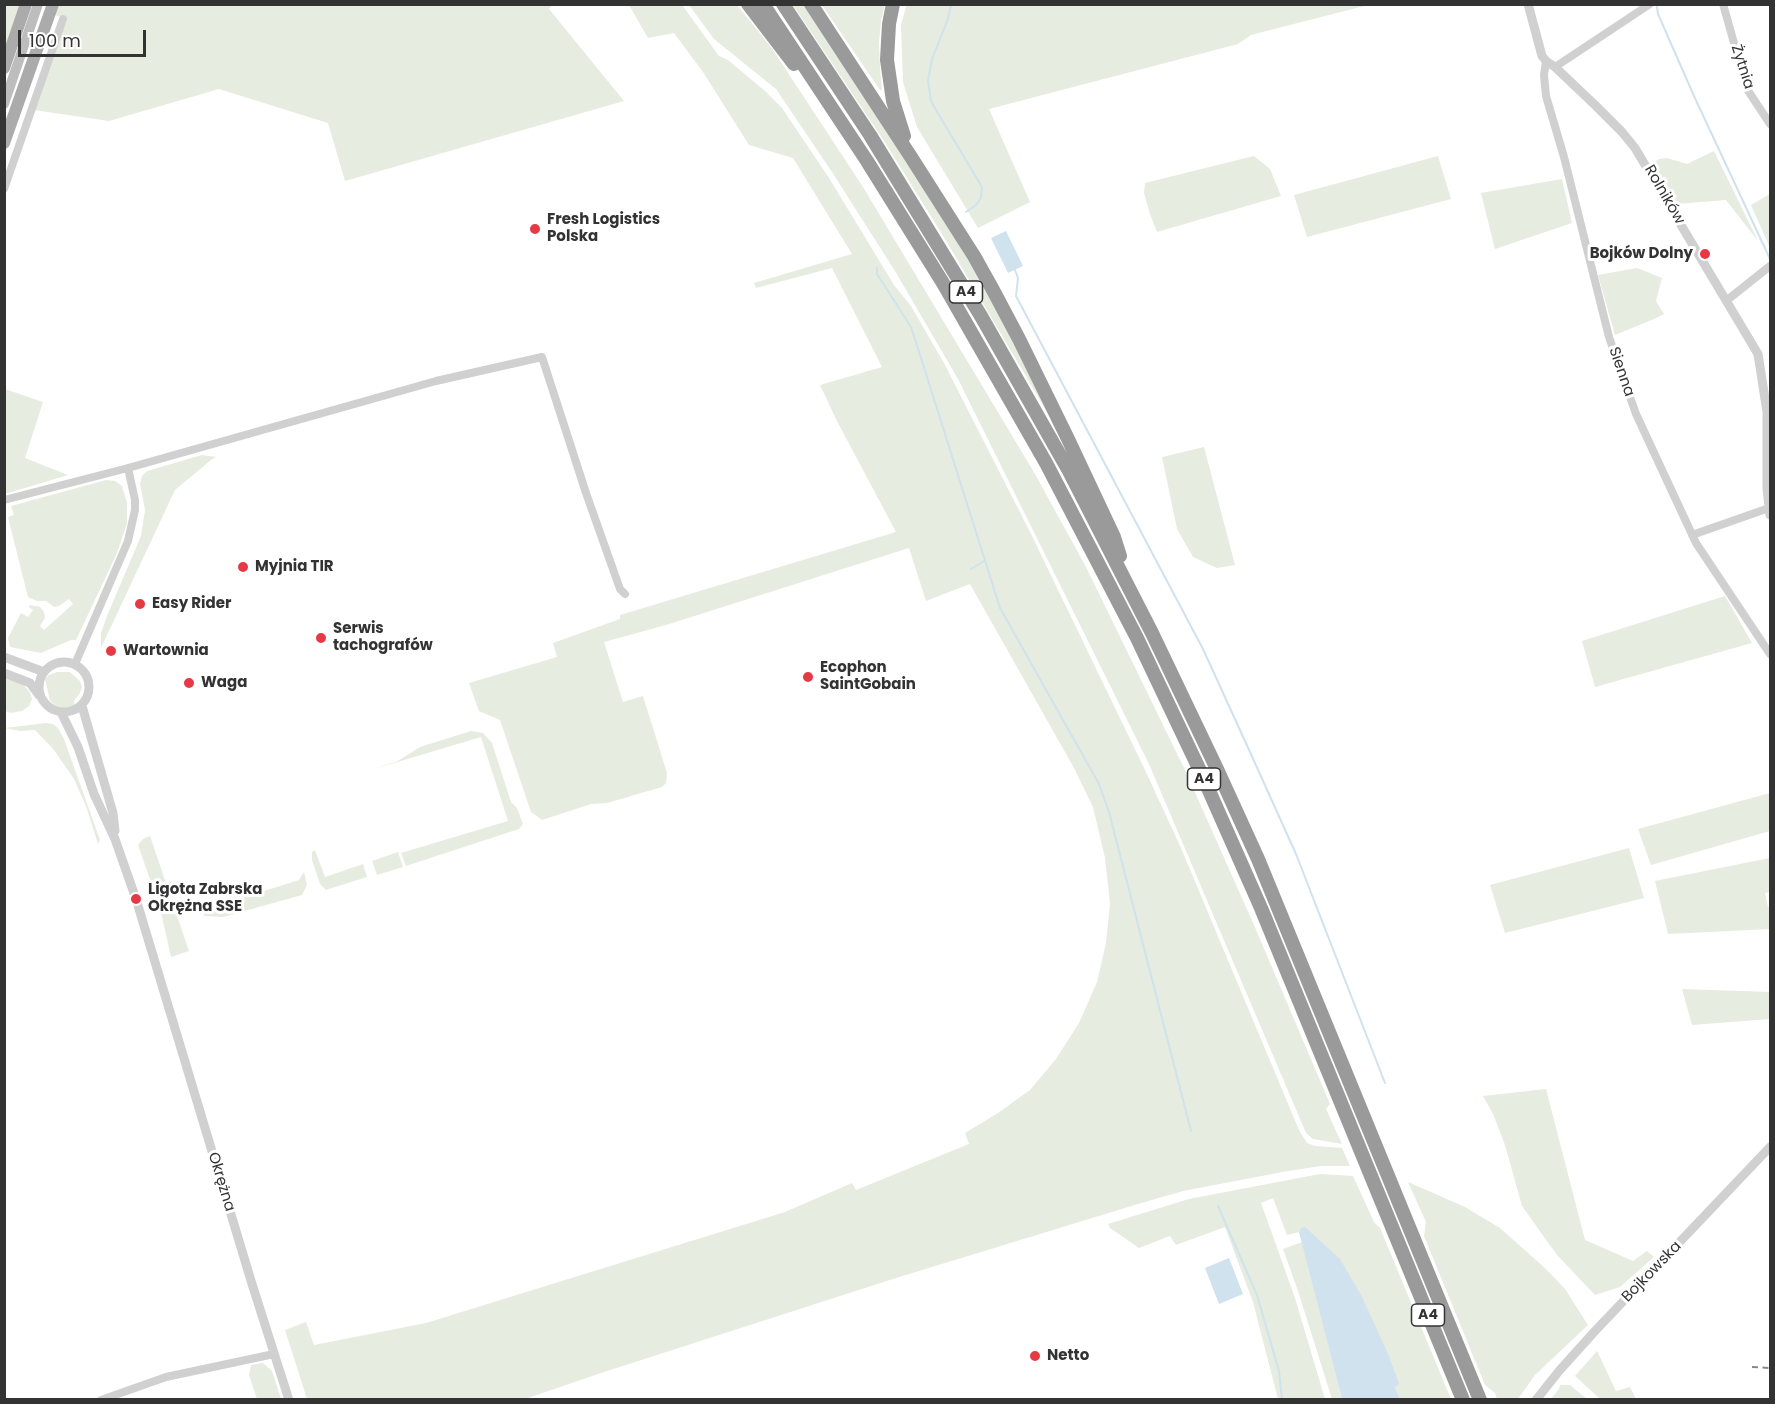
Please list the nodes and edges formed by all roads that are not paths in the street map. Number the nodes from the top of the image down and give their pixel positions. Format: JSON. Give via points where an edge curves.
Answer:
{"nodes":[{"id":1,"x":26,"y":4,"type":"edge"},
{"id":2,"x":39,"y":4,"type":"edge"},
{"id":3,"x":50,"y":4,"type":"edge"},
{"id":4,"x":748,"y":4,"type":"edge"},
{"id":5,"x":764,"y":4,"type":"edge"},
{"id":6,"x":783,"y":4,"type":"edge"},
{"id":7,"x":811,"y":4,"type":"edge"},
{"id":8,"x":893,"y":4,"type":"edge"},
{"id":9,"x":1528,"y":4,"type":"edge"},
{"id":10,"x":1650,"y":4,"type":"edge"},
{"id":11,"x":1723,"y":4,"type":"edge"},
{"id":12,"x":63,"y":19,"type":"dead end"},
{"id":13,"x":1551,"y":64,"type":"junction"},
{"id":14,"x":4,"y":68,"type":"edge"},
{"id":15,"x":4,"y":104,"type":"edge"},
{"id":16,"x":1770,"y":124,"type":"edge"},
{"id":17,"x":4,"y":143,"type":"edge"},
{"id":18,"x":911,"y":157,"type":"junction"},
{"id":19,"x":867,"y":161,"type":"junction"},
{"id":20,"x":4,"y":189,"type":"edge"},
{"id":21,"x":1770,"y":266,"type":"edge"},
{"id":22,"x":1726,"y":301,"type":"junction"},
{"id":23,"x":128,"y":468,"type":"junction"},
{"id":24,"x":4,"y":500,"type":"edge"},
{"id":25,"x":1770,"y":512,"type":"edge"},
{"id":26,"x":1692,"y":535,"type":"junction"},
{"id":27,"x":1131,"y":590,"type":"junction"},
{"id":28,"x":625,"y":594,"type":"dead end"},
{"id":29,"x":1770,"y":654,"type":"edge"},
{"id":30,"x":4,"y":657,"type":"edge"},
{"id":31,"x":75,"y":664,"type":"junction"},
{"id":32,"x":44,"y":672,"type":"junction"},
{"id":33,"x":4,"y":673,"type":"edge"},
{"id":34,"x":40,"y":696,"type":"junction"},
{"id":35,"x":82,"y":706,"type":"junction"},
{"id":36,"x":61,"y":712,"type":"junction"},
{"id":37,"x":116,"y":839,"type":"junction"},
{"id":38,"x":1770,"y":1147,"type":"edge"},
{"id":39,"x":274,"y":1354,"type":"junction"},
{"id":40,"x":1480,"y":1399,"type":"edge"},
{"id":41,"x":101,"y":1400,"type":"edge"},
{"id":42,"x":289,"y":1400,"type":"edge"},
{"id":43,"x":1463,"y":1400,"type":"edge"},
{"id":44,"x":1536,"y":1400,"type":"edge"}],
"edges":[{"from":1,"to":14,"type":"main road"},
{"from":2,"to":15,"type":"main road"},
{"from":3,"to":17,"type":"main road"},
{"from":4,"to":19,"type":"highway"},
{"from":5,"to":19,"type":"highway","number":"A4"},
{"from":6,"to":27,"type":"highway","number":"A4","via":[[870,135],[981,316]]},
{"from":7,"to":18,"type":"highway"},
{"from":8,"to":18,"type":"highway","via":[[886,60],[893,100]]},
{"from":9,"to":13,"type":"street","name":"Rolników","via":[[1539,48]]},
{"from":10,"to":13,"type":"street"},
{"from":11,"to":16,"type":"street","name":"Żytnia","via":[[1748,89]]},
{"from":12,"to":20,"type":"street"},
{"from":13,"to":22,"type":"street","name":"Rolników","via":[[1635,148]]},
{"from":13,"to":26,"type":"street","name":"Sienna","via":[[1544,75],[1546,96],[1609,336],[1636,414]]},
{"from":18,"to":27,"type":"highway","via":[[974,256],[1019,339],[1114,537]]},
{"from":19,"to":43,"type":"highway","number":"A4","via":[[943,283],[1046,463],[1176,718],[1231,838]]},
{"from":21,"to":22,"type":"street"},
{"from":22,"to":25,"type":"street","name":"Rolników","via":[[1758,354],[1767,412]]},
{"from":23,"to":24,"type":"street"},
{"from":23,"to":28,"type":"street","via":[[436,381],[542,357],[586,493]]},
{"from":23,"to":31,"type":"street","via":[[135,500],[128,541]]},
{"from":25,"to":26,"type":"street"},
{"from":26,"to":29,"type":"street","name":"Sienna"},
{"from":27,"to":40,"type":"highway","number":"A4","via":[[1258,859]]},
{"from":30,"to":32,"type":"street"},
{"from":31,"to":32,"type":"street","via":[[58,662]]},
{"from":31,"to":35,"type":"street","via":[[90,683]]},
{"from":32,"to":34,"type":"street"},
{"from":33,"to":34,"type":"street","via":[[30,683]]},
{"from":34,"to":36,"type":"street","via":[[45,704]]},
{"from":35,"to":36,"type":"street"},
{"from":35,"to":37,"type":"street","name":"Okrężna","via":[[113,813]]},
{"from":36,"to":37,"type":"street","name":"Okrężna"},
{"from":37,"to":39,"type":"street","name":"Okrężna"},
{"from":38,"to":44,"type":"street","name":"Bojkowska","via":[[1595,1331]]},
{"from":39,"to":41,"type":"street","via":[[166,1377]]},
{"from":39,"to":42,"type":"street","name":"Okrężna"}]}
